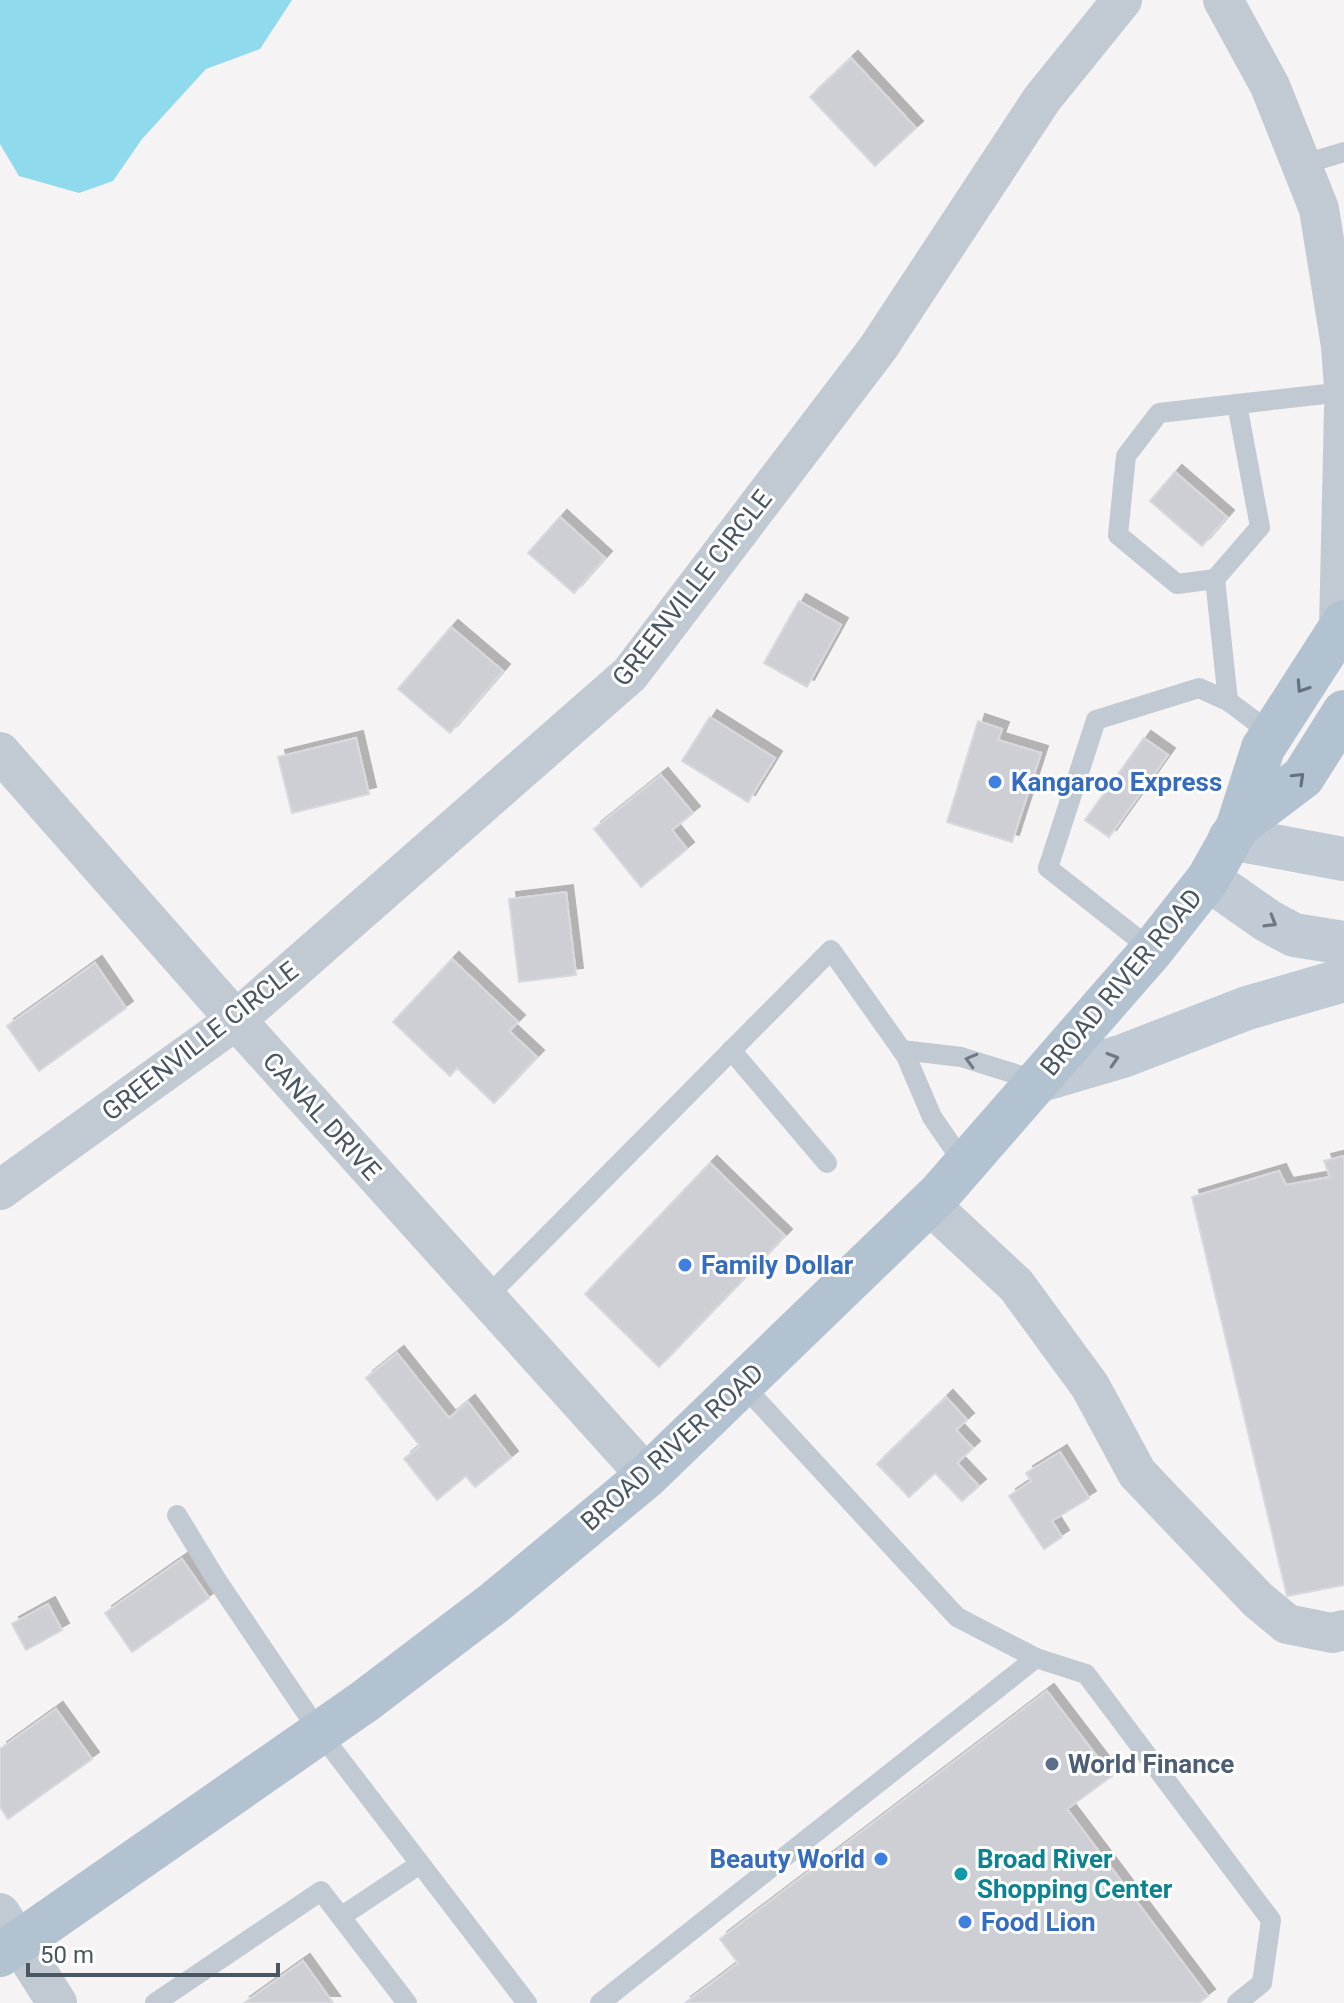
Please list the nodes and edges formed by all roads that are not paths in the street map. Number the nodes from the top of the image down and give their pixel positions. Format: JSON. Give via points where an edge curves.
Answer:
{"nodes":[{"id":1,"x":1122,"y":0,"type":"edge"},
{"id":2,"x":1223,"y":0,"type":"edge"},
{"id":3,"x":1344,"y":152,"type":"edge"},
{"id":4,"x":1301,"y":165,"type":"junction"},
{"id":5,"x":1344,"y":389,"type":"edge"},
{"id":6,"x":1237,"y":404,"type":"junction"},
{"id":7,"x":1344,"y":409,"type":"edge"},
{"id":8,"x":1215,"y":579,"type":"junction"},
{"id":9,"x":1342,"y":625,"type":"edge"},
{"id":10,"x":1228,"y":701,"type":"junction"},
{"id":11,"x":1344,"y":712,"type":"edge"},
{"id":12,"x":1272,"y":734,"type":"junction"},
{"id":13,"x":0,"y":752,"type":"edge"},
{"id":14,"x":1234,"y":832,"type":"junction"},
{"id":15,"x":1344,"y":859,"type":"edge"},
{"id":16,"x":1208,"y":879,"type":"junction"},
{"id":17,"x":1344,"y":943,"type":"edge"},
{"id":18,"x":1152,"y":950,"type":"junction"},
{"id":19,"x":1344,"y":980,"type":"edge"},
{"id":20,"x":236,"y":1020,"type":"junction"},
{"id":21,"x":731,"y":1050,"type":"junction"},
{"id":22,"x":904,"y":1053,"type":"junction"},
{"id":23,"x":1038,"y":1081,"type":"junction"},
{"id":24,"x":827,"y":1163,"type":"dead end"},
{"id":25,"x":965,"y":1165,"type":"junction"},
{"id":26,"x":0,"y":1190,"type":"edge"},
{"id":27,"x":929,"y":1204,"type":"junction"},
{"id":28,"x":486,"y":1298,"type":"junction"},
{"id":29,"x":742,"y":1384,"type":"junction"},
{"id":30,"x":647,"y":1476,"type":"junction"},
{"id":31,"x":177,"y":1515,"type":"dead end"},
{"id":32,"x":1344,"y":1630,"type":"edge"},
{"id":33,"x":1036,"y":1658,"type":"junction"},
{"id":34,"x":320,"y":1733,"type":"junction"},
{"id":35,"x":420,"y":1864,"type":"junction"},
{"id":36,"x":342,"y":1916,"type":"junction"},
{"id":37,"x":6,"y":1937,"type":"edge"},
{"id":38,"x":57,"y":2003,"type":"edge"},
{"id":39,"x":155,"y":2003,"type":"edge"},
{"id":40,"x":407,"y":2003,"type":"edge"},
{"id":41,"x":527,"y":2003,"type":"edge"},
{"id":42,"x":600,"y":2003,"type":"edge"},
{"id":43,"x":1237,"y":2003,"type":"edge"}],
"edges":[{"from":1,"to":20,"type":"street","name":"GREENVILLE CIRCLE","via":[[1042,99],[878,348],[630,674]]},
{"from":2,"to":4,"type":"street","via":[[1270,86]]},
{"from":3,"to":4,"type":"lane"},
{"from":4,"to":5,"type":"street","via":[[1319,209]]},
{"from":5,"to":6,"type":"lane"},
{"from":6,"to":8,"type":"lane","via":[[1260,527]]},
{"from":6,"to":8,"type":"lane","via":[[1159,413],[1126,456],[1118,535],[1177,584]]},
{"from":7,"to":9,"type":"street"},
{"from":8,"to":10,"type":"lane"},
{"from":9,"to":12,"type":"main road","name":"BROAD RIVER ROAD","one_way":true},
{"from":10,"to":12,"type":"lane"},
{"from":10,"to":18,"type":"lane","via":[[1199,688],[1096,720],[1048,868]]},
{"from":14,"to":11,"type":"main road","name":"BROAD RIVER ROAD","one_way":true,"via":[[1303,777]]},
{"from":12,"to":14,"type":"main road","name":"BROAD RIVER ROAD"},
{"from":13,"to":20,"type":"street","name":"CANAL DRIVE"},
{"from":14,"to":15,"type":"main road"},
{"from":14,"to":16,"type":"main road","name":"BROAD RIVER ROAD"},
{"from":16,"to":17,"type":"main road","one_way":true,"via":[[1294,935]]},
{"from":16,"to":18,"type":"main road","name":"BROAD RIVER ROAD"},
{"from":18,"to":23,"type":"main road","name":"BROAD RIVER ROAD"},
{"from":23,"to":19,"type":"main road","one_way":true},
{"from":20,"to":26,"type":"street","name":"GREENVILLE CIRCLE"},
{"from":20,"to":28,"type":"street","name":"CANAL DRIVE"},
{"from":21,"to":22,"type":"lane","via":[[831,950]]},
{"from":21,"to":24,"type":"lane"},
{"from":21,"to":28,"type":"lane"},
{"from":23,"to":22,"type":"lane","one_way":true,"via":[[961,1057]]},
{"from":22,"to":25,"type":"lane","via":[[932,1117]]},
{"from":23,"to":25,"type":"main road","name":"BROAD RIVER ROAD"},
{"from":25,"to":27,"type":"main road","name":"BROAD RIVER ROAD"},
{"from":27,"to":29,"type":"main road","name":"BROAD RIVER ROAD"},
{"from":27,"to":32,"type":"street","via":[[1016,1285],[1090,1386],[1137,1473],[1258,1600],[1287,1624],[1332,1633]]},
{"from":28,"to":30,"type":"street","name":"CANAL DRIVE"},
{"from":29,"to":30,"type":"main road","name":"BROAD RIVER ROAD"},
{"from":29,"to":33,"type":"lane","via":[[957,1617]]},
{"from":30,"to":34,"type":"main road","name":"BROAD RIVER ROAD","via":[[494,1603]]},
{"from":31,"to":34,"type":"lane"},
{"from":33,"to":42,"type":"lane"},
{"from":33,"to":43,"type":"lane","via":[[1086,1674],[1271,1920],[1262,1983]]},
{"from":34,"to":35,"type":"lane"},
{"from":34,"to":37,"type":"main road","name":"BROAD RIVER ROAD"},
{"from":35,"to":36,"type":"lane"},
{"from":35,"to":41,"type":"lane"},
{"from":36,"to":39,"type":"lane","via":[[321,1891]]},
{"from":36,"to":40,"type":"lane"},
{"from":37,"to":38,"type":"street"}]}
